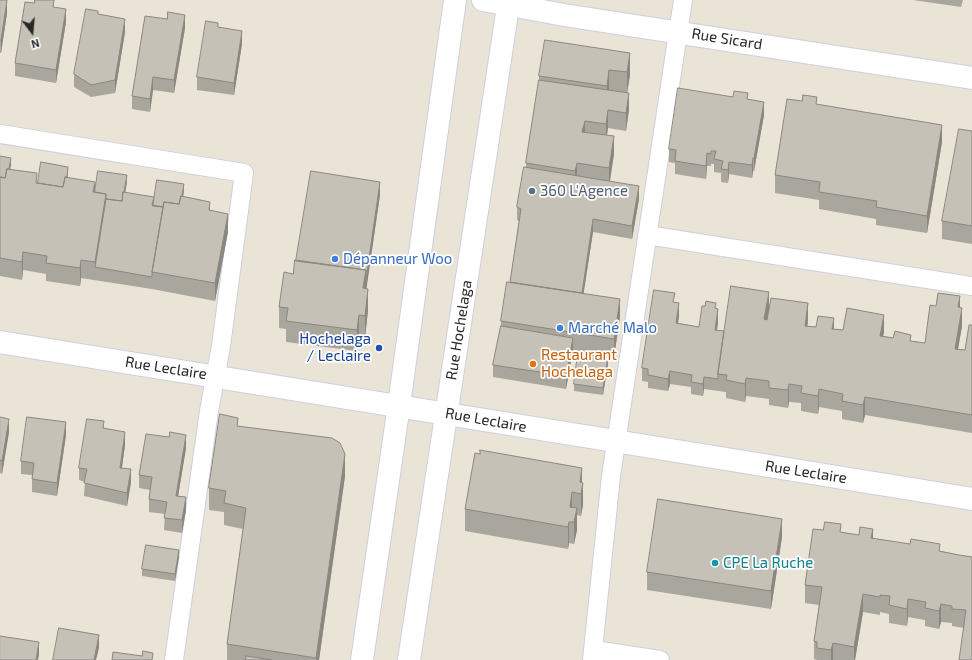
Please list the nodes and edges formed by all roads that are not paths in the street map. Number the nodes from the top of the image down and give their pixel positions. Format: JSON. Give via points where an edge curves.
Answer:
{"nodes":[{"id":1,"x":455,"y":0,"type":"edge"},
{"id":2,"x":483,"y":0,"type":"edge"},
{"id":3,"x":683,"y":0,"type":"edge"},
{"id":4,"x":509,"y":2,"type":"edge"},
{"id":5,"x":678,"y":31,"type":"junction"},
{"id":6,"x":972,"y":78,"type":"edge"},
{"id":7,"x":0,"y":134,"type":"edge"},
{"id":8,"x":647,"y":235,"type":"junction"},
{"id":9,"x":972,"y":286,"type":"edge"},
{"id":10,"x":0,"y":342,"type":"edge"},
{"id":11,"x":216,"y":376,"type":"junction"},
{"id":12,"x":399,"y":405,"type":"junction"},
{"id":13,"x":446,"y":414,"type":"junction"},
{"id":14,"x":616,"y":442,"type":"junction"},
{"id":15,"x":972,"y":499,"type":"edge"},
{"id":16,"x":593,"y":655,"type":"edge"},
{"id":17,"x":174,"y":660,"type":"edge"},
{"id":18,"x":362,"y":660,"type":"edge"},
{"id":19,"x":409,"y":660,"type":"edge"},
{"id":20,"x":660,"y":660,"type":"edge"}],
"edges":[{"from":1,"to":12,"type":"street"},
{"from":2,"to":4,"type":"street","name":"Rue Sicard"},
{"from":3,"to":5,"type":"lane"},
{"from":4,"to":5,"type":"street","name":"Rue Sicard","via":[[564,15]]},
{"from":4,"to":13,"type":"street","name":"Rue Hochelaga"},
{"from":5,"to":6,"type":"street","name":"Rue Sicard"},
{"from":5,"to":8,"type":"lane"},
{"from":7,"to":11,"type":"lane","via":[[244,173]]},
{"from":8,"to":9,"type":"lane"},
{"from":8,"to":14,"type":"lane"},
{"from":10,"to":11,"type":"street","name":"Rue Leclaire"},
{"from":11,"to":12,"type":"street","name":"Rue Leclaire"},
{"from":11,"to":17,"type":"lane"},
{"from":12,"to":13,"type":"street","name":"Rue Leclaire"},
{"from":12,"to":18,"type":"street"},
{"from":13,"to":14,"type":"street","name":"Rue Leclaire"},
{"from":13,"to":19,"type":"street","name":"Rue Hochelaga"},
{"from":14,"to":15,"type":"street","name":"Rue Leclaire"},
{"from":14,"to":16,"type":"lane"},
{"from":16,"to":20,"type":"lane"}]}
